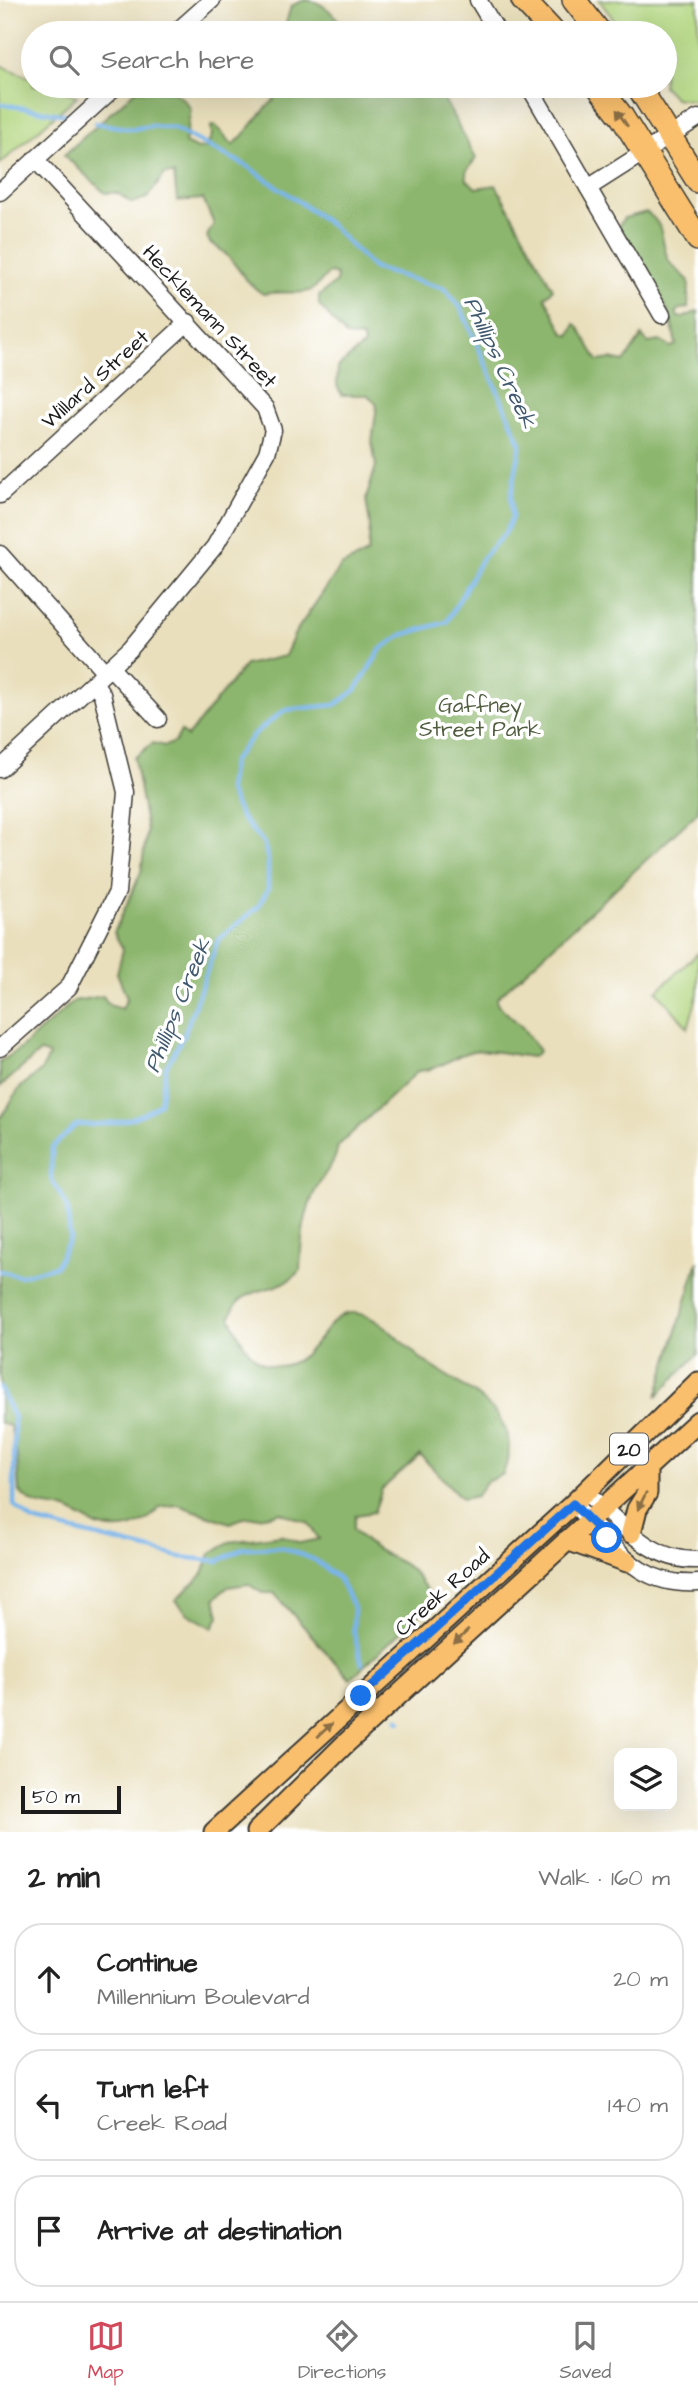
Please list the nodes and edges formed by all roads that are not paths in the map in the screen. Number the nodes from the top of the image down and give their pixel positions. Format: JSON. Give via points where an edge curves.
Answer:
{"nodes":[{"id":1,"x":212,"y":0,"type":"edge"},
{"id":2,"x":523,"y":0,"type":"edge"},
{"id":3,"x":574,"y":0,"type":"edge"},
{"id":4,"x":481,"y":5,"type":"edge"},
{"id":5,"x":188,"y":21,"type":"edge"},
{"id":6,"x":491,"y":21,"type":"edge"},
{"id":7,"x":543,"y":21,"type":"edge"},
{"id":8,"x":591,"y":21,"type":"edge"},
{"id":9,"x":103,"y":98,"type":"edge"},
{"id":10,"x":536,"y":98,"type":"edge"},
{"id":11,"x":606,"y":98,"type":"edge"},
{"id":12,"x":646,"y":98,"type":"edge"},
{"id":13,"x":698,"y":118,"type":"edge"},
{"id":14,"x":671,"y":134,"type":"junction"},
{"id":15,"x":643,"y":151,"type":"junction"},
{"id":16,"x":35,"y":159,"type":"junction"},
{"id":17,"x":698,"y":181,"type":"edge"},
{"id":18,"x":588,"y":188,"type":"junction"},
{"id":19,"x":0,"y":192,"type":"edge"},
{"id":20,"x":698,"y":239,"type":"edge"},
{"id":21,"x":662,"y":315,"type":"dead end"},
{"id":22,"x":188,"y":323,"type":"junction"},
{"id":23,"x":0,"y":495,"type":"edge"},
{"id":24,"x":0,"y":554,"type":"edge"},
{"id":25,"x":103,"y":674,"type":"junction"},
{"id":26,"x":158,"y":719,"type":"dead end"},
{"id":27,"x":0,"y":769,"type":"edge"},
{"id":28,"x":0,"y":1048,"type":"edge"},
{"id":29,"x":698,"y":1382,"type":"edge"},
{"id":30,"x":698,"y":1421,"type":"edge"},
{"id":31,"x":647,"y":1467,"type":"junction"},
{"id":32,"x":579,"y":1498,"type":"junction"},
{"id":33,"x":596,"y":1513,"type":"junction"},
{"id":34,"x":631,"y":1533,"type":"junction"},
{"id":35,"x":567,"y":1540,"type":"junction"},
{"id":36,"x":698,"y":1560,"type":"edge"},
{"id":37,"x":627,"y":1562,"type":"junction"},
{"id":38,"x":698,"y":1583,"type":"edge"},
{"id":39,"x":214,"y":1832,"type":"edge"},
{"id":40,"x":256,"y":1832,"type":"edge"}],
"edges":[{"from":1,"to":5,"type":"street"},
{"from":2,"to":7,"type":"highway"},
{"from":3,"to":8,"type":"highway"},
{"from":4,"to":6,"type":"street"},
{"from":9,"to":16,"type":"street"},
{"from":10,"to":18,"type":"street"},
{"from":15,"to":11,"type":"highway","one_way":true},
{"from":12,"to":14,"type":"highway"},
{"from":13,"to":14,"type":"street"},
{"from":14,"to":15,"type":"street"},
{"from":14,"to":17,"type":"highway"},
{"from":15,"to":18,"type":"street"},
{"from":15,"to":20,"type":"highway"},
{"from":16,"to":19,"type":"street"},
{"from":16,"to":22,"type":"street","name":"Hecklemann Street"},
{"from":18,"to":21,"type":"street"},
{"from":22,"to":23,"type":"street","name":"Willard Street"},
{"from":22,"to":25,"type":"street","name":"Hecklemann Street","via":[[265,408],[273,430],[267,453],[215,547],[149,629]]},
{"from":24,"to":25,"type":"street"},
{"from":25,"to":26,"type":"street"},
{"from":25,"to":27,"type":"street","name":"Hecklemann Street"},
{"from":25,"to":28,"type":"street","via":[[102,694],[126,792],[117,892],[69,987]]},
{"from":29,"to":32,"type":"main road","name":"Creek Road","number":"20"},
{"from":30,"to":31,"type":"main road","number":"20"},
{"from":31,"to":33,"type":"main road","number":"20"},
{"from":31,"to":34,"type":"main road","one_way":true,"via":[[647,1493]]},
{"from":32,"to":33,"type":"street"},
{"from":39,"to":32,"type":"main road","name":"Creek Road","number":"20","one_way":true},
{"from":33,"to":34,"type":"street"},
{"from":33,"to":35,"type":"main road","number":"20"},
{"from":33,"to":37,"type":"street"},
{"from":34,"to":36,"type":"street","via":[[664,1556]]},
{"from":35,"to":37,"type":"main road"},
{"from":35,"to":40,"type":"main road","number":"20","one_way":true},
{"from":37,"to":38,"type":"street","via":[[647,1576]]}]}
